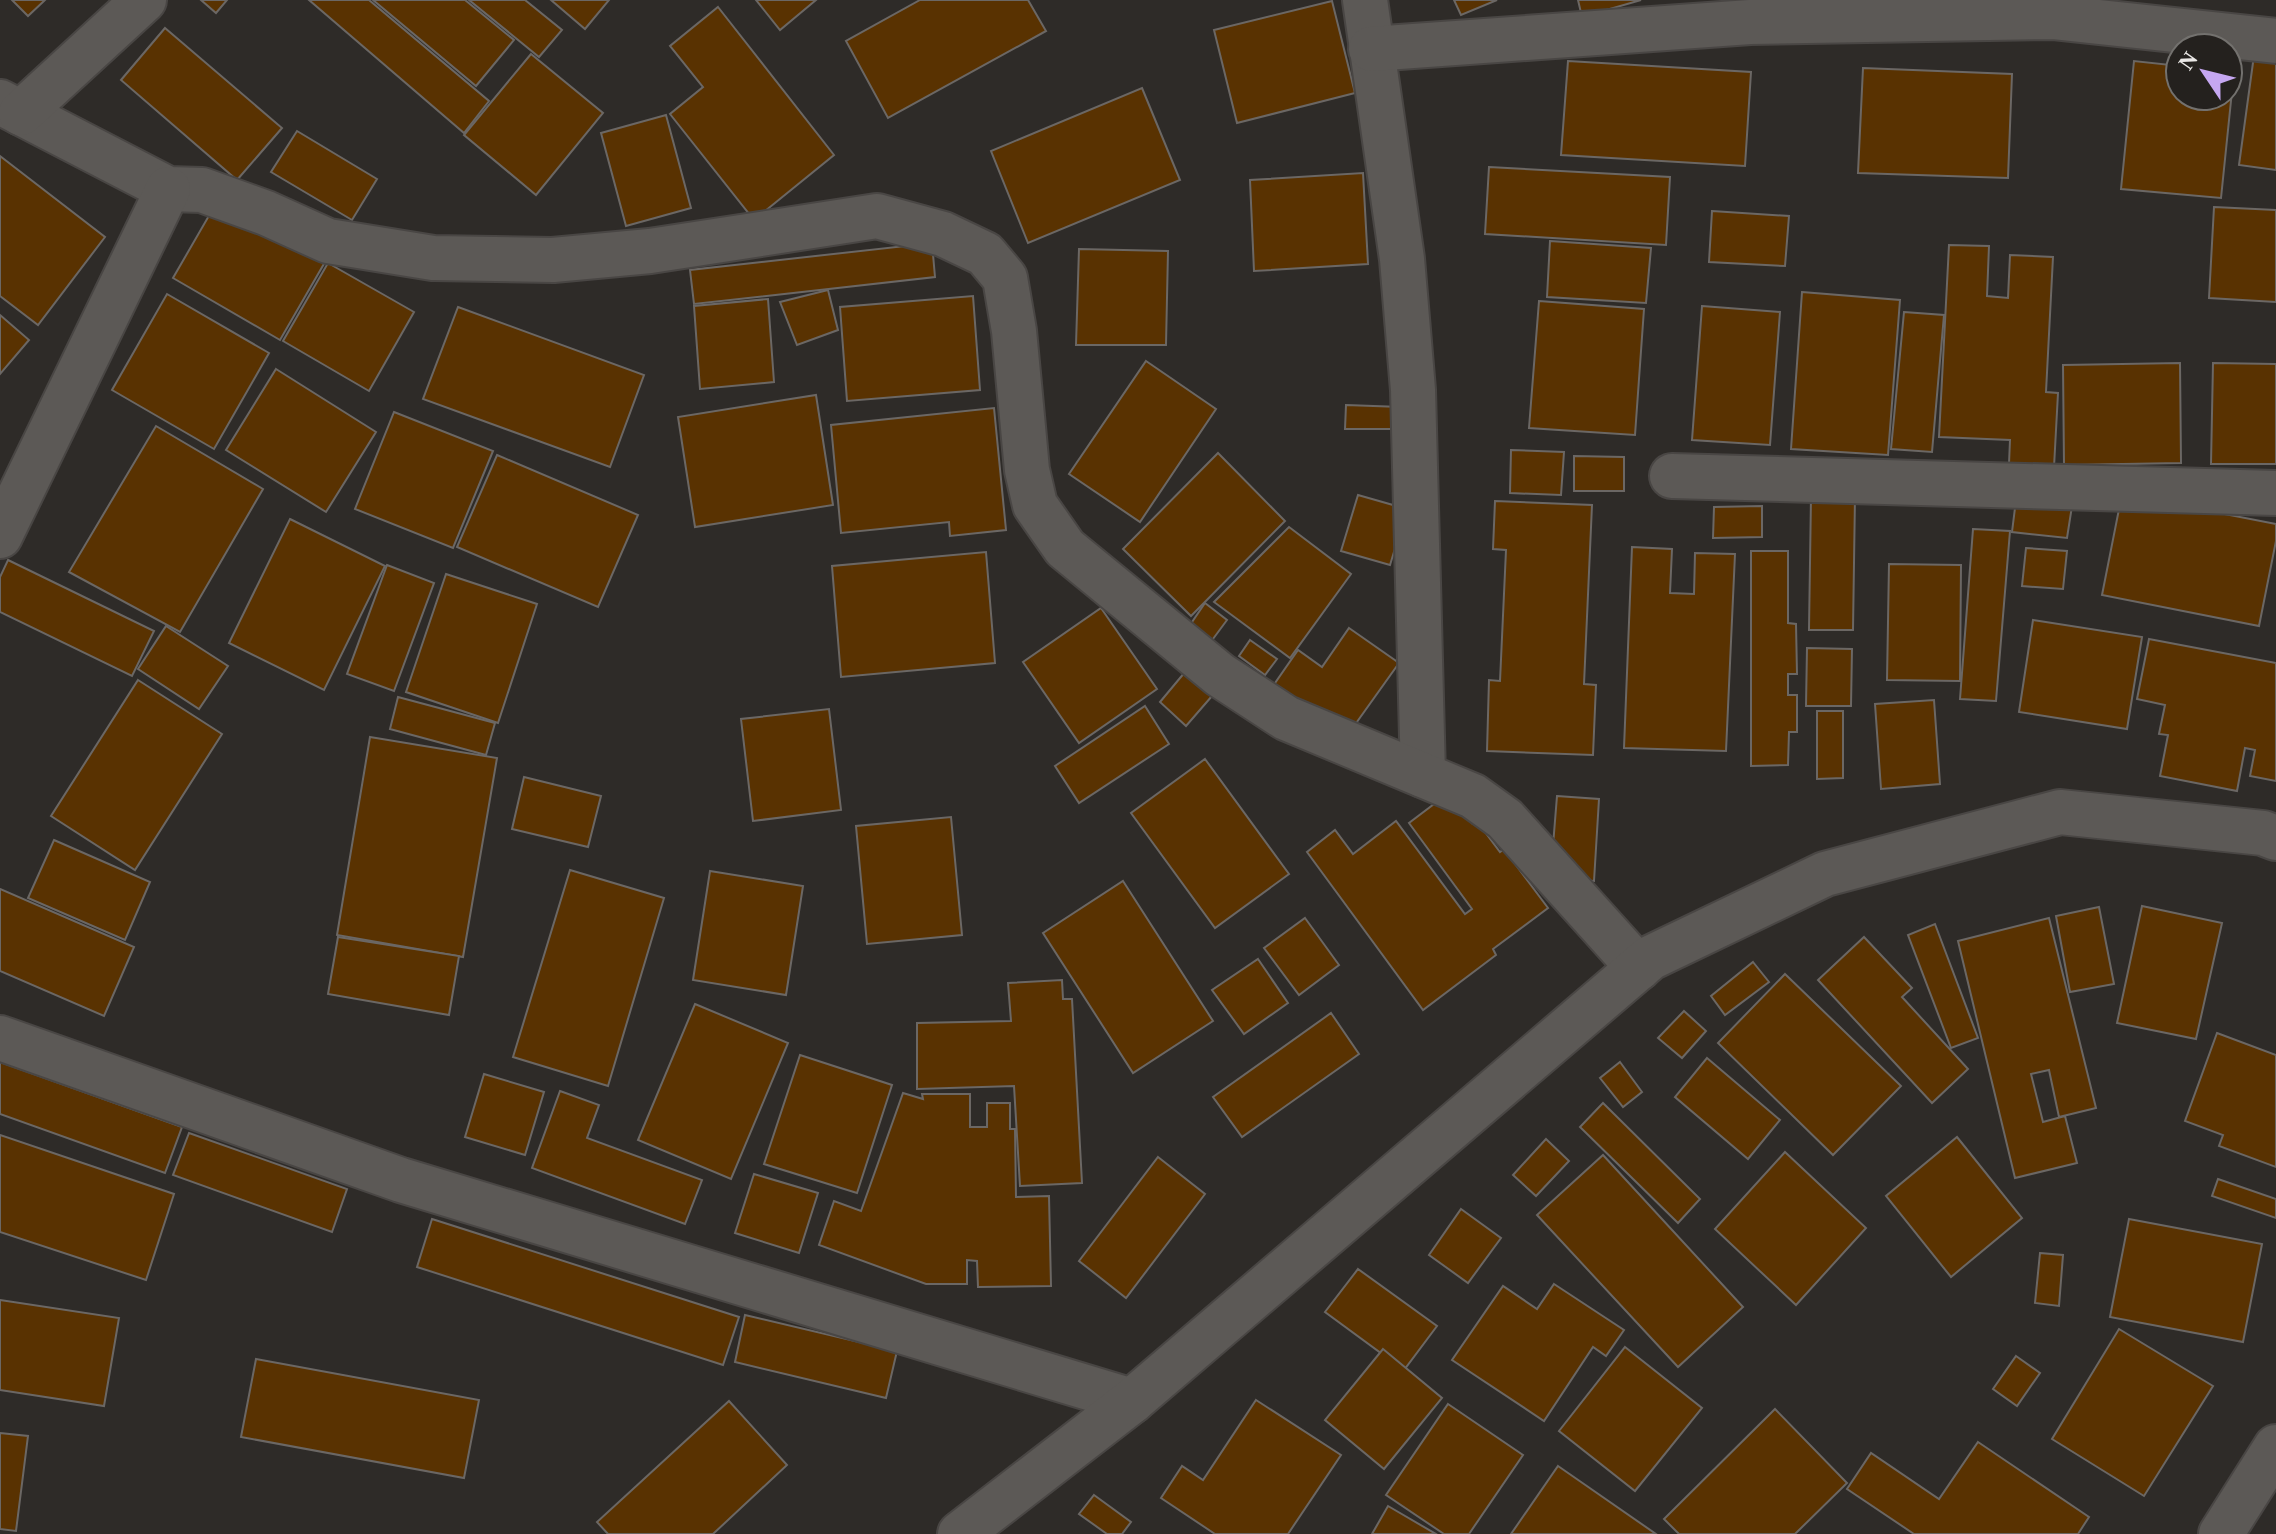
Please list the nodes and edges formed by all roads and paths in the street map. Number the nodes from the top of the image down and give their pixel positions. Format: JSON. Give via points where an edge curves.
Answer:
{"nodes":[{"id":1,"x":144,"y":0,"type":"edge"},
{"id":2,"x":1365,"y":0,"type":"edge"},
{"id":3,"x":2276,"y":41,"type":"edge"},
{"id":4,"x":1371,"y":49,"type":"junction"},
{"id":5,"x":10,"y":108,"type":"edge"},
{"id":6,"x":168,"y":189,"type":"junction"},
{"id":7,"x":1672,"y":476,"type":"dead end"},
{"id":8,"x":2276,"y":493,"type":"edge"},
{"id":9,"x":0,"y":536,"type":"edge"},
{"id":10,"x":1423,"y":775,"type":"junction"},
{"id":11,"x":2276,"y":838,"type":"edge"},
{"id":12,"x":1639,"y":968,"type":"junction"},
{"id":13,"x":0,"y":1038,"type":"edge"},
{"id":14,"x":1132,"y":1401,"type":"junction"},
{"id":15,"x":2276,"y":1447,"type":"edge"},
{"id":16,"x":960,"y":1534,"type":"edge"},
{"id":17,"x":2221,"y":1534,"type":"edge"}],
"edges":[{"from":1,"to":5,"type":"street"},
{"from":2,"to":4,"type":"street"},
{"from":3,"to":4,"type":"street","via":[[2052,17],[1750,22]]},
{"from":4,"to":10,"type":"street","via":[[1402,259],[1413,390]]},
{"from":5,"to":6,"type":"street"},
{"from":6,"to":9,"type":"street"},
{"from":6,"to":10,"type":"street","via":[[202,190],[328,241],[433,258],[553,260],[650,251],[877,216],[943,234],[985,254],[1005,278],[1027,470],[1035,505],[1065,548],[1220,675],[1286,718]]},
{"from":7,"to":8,"type":"street"},
{"from":10,"to":12,"type":"street","via":[[1473,796],[1505,819]]},
{"from":11,"to":12,"type":"street","via":[[2060,812],[1825,874]]},
{"from":12,"to":14,"type":"street"},
{"from":13,"to":14,"type":"street","via":[[401,1180]]},
{"from":14,"to":16,"type":"street"},
{"from":15,"to":17,"type":"street"}]}
